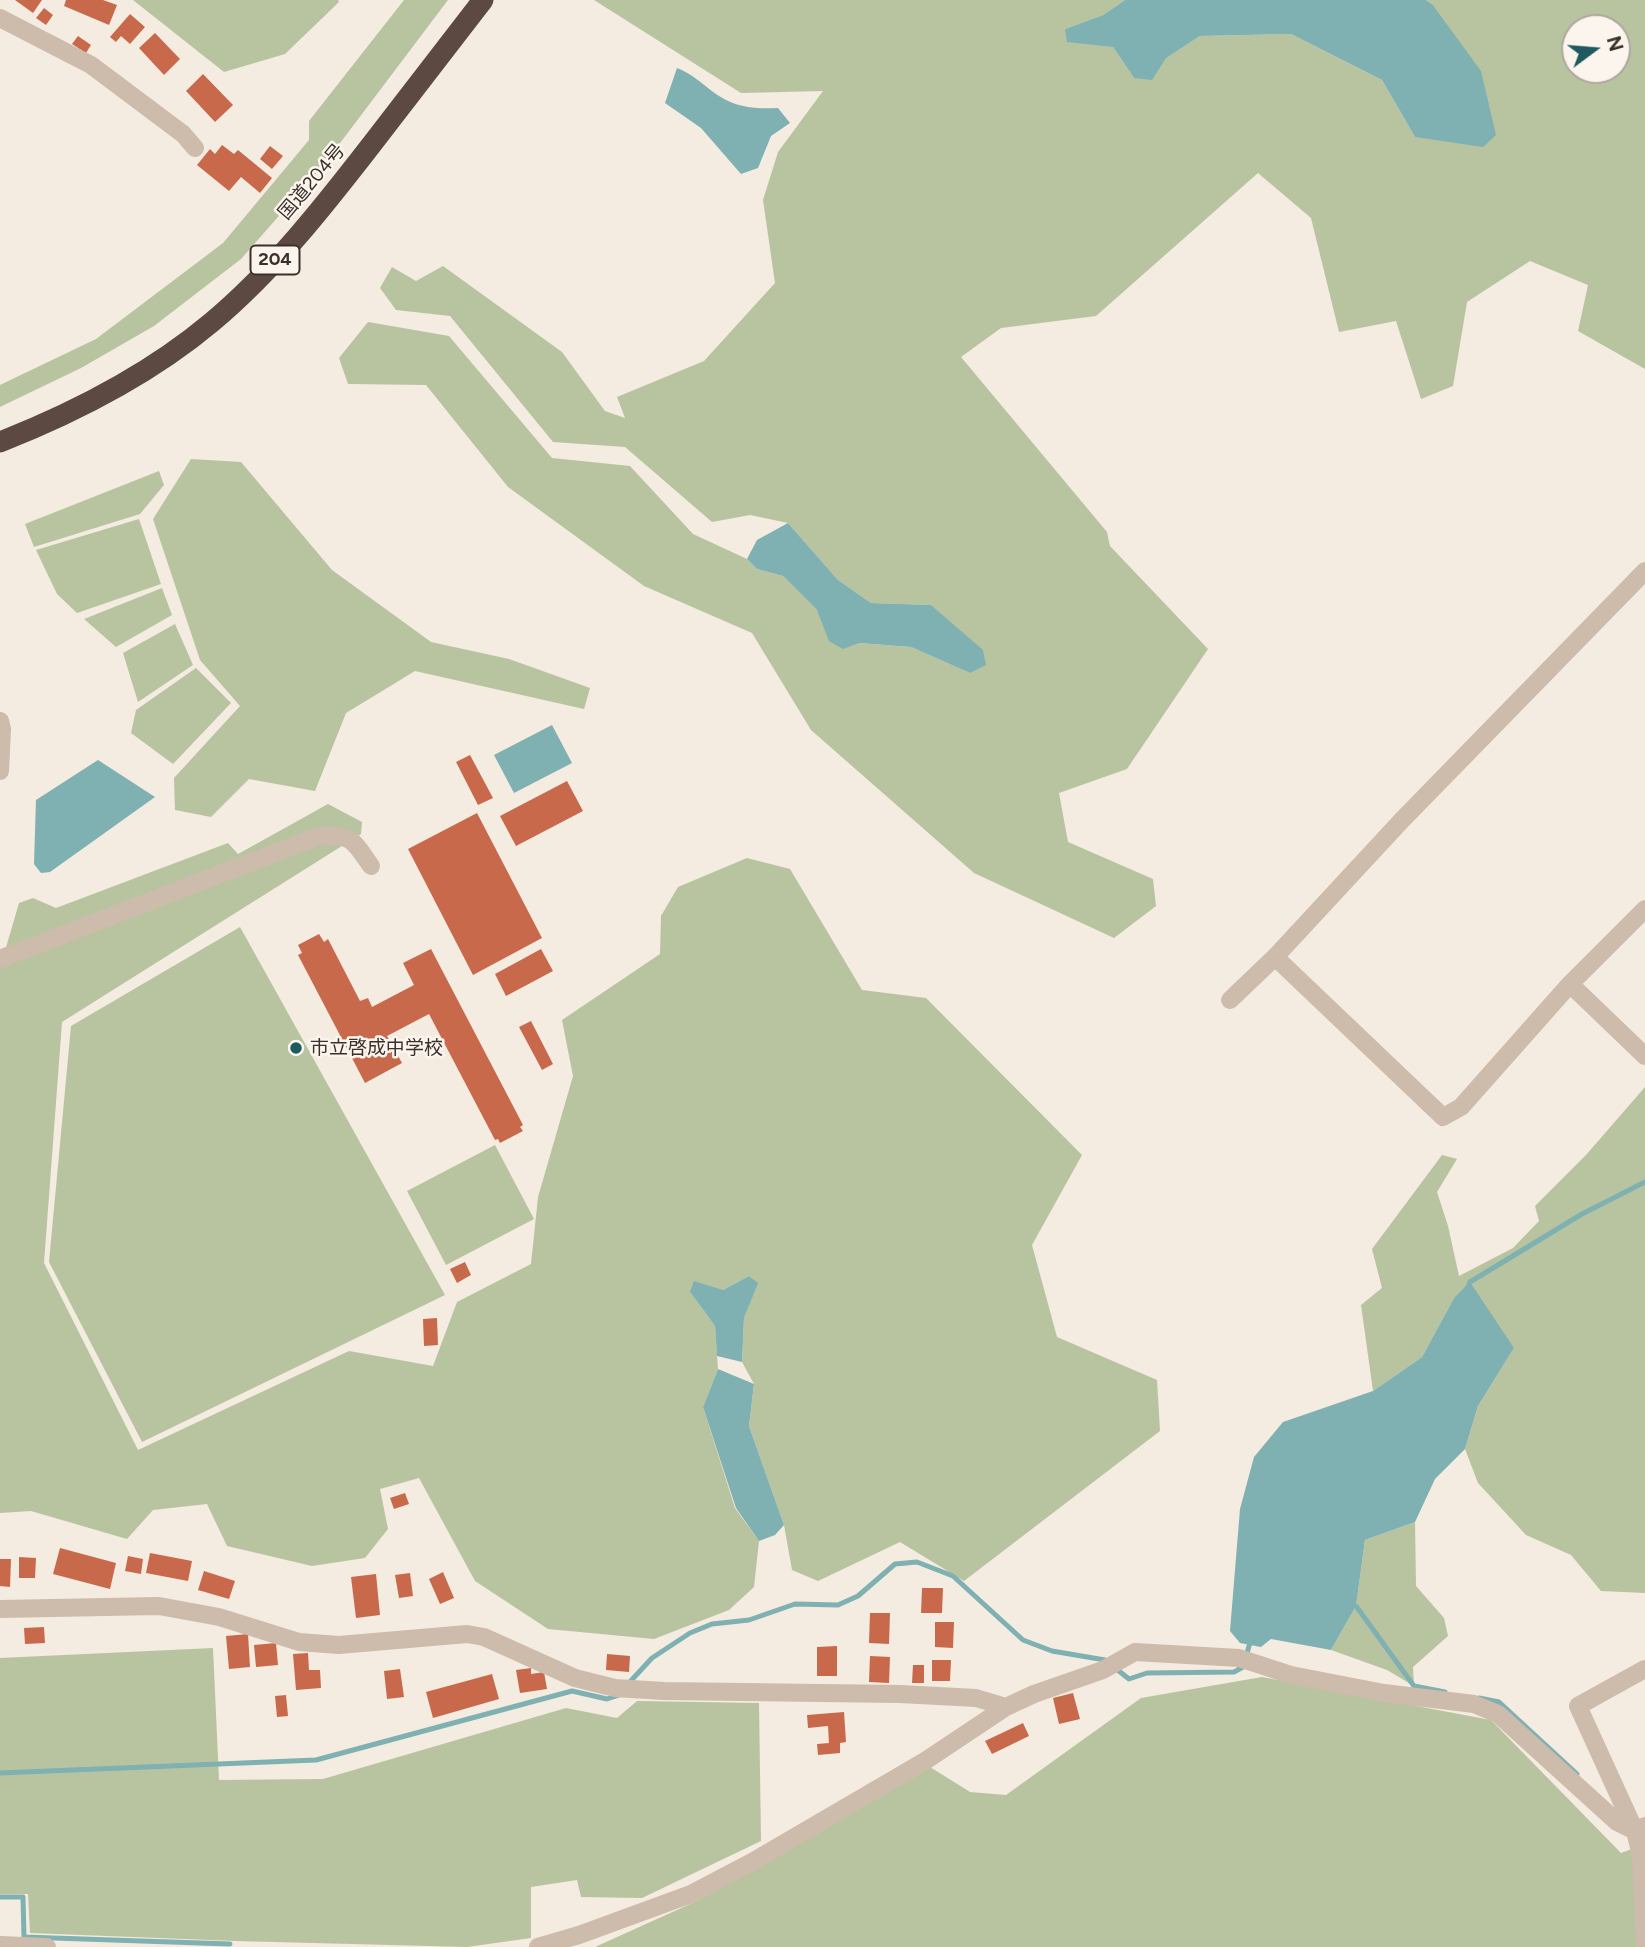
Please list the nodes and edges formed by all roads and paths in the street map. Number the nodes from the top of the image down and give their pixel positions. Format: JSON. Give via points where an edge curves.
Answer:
{"nodes":[{"id":1,"x":483,"y":0,"type":"edge"},
{"id":2,"x":0,"y":18,"type":"edge"},
{"id":3,"x":195,"y":148,"type":"dead end"},
{"id":4,"x":0,"y":442,"type":"edge"},
{"id":5,"x":1642,"y":579,"type":"edge"},
{"id":6,"x":0,"y":721,"type":"edge"},
{"id":7,"x":0,"y":771,"type":"edge"},
{"id":8,"x":371,"y":866,"type":"dead end"},
{"id":9,"x":1645,"y":909,"type":"edge"},
{"id":10,"x":1275,"y":957,"type":"junction"},
{"id":11,"x":0,"y":959,"type":"edge"},
{"id":12,"x":1570,"y":984,"type":"junction"},
{"id":13,"x":1230,"y":1000,"type":"dead end"},
{"id":14,"x":1645,"y":1056,"type":"edge"},
{"id":15,"x":0,"y":1609,"type":"edge"},
{"id":16,"x":1645,"y":1670,"type":"edge"},
{"id":17,"x":1006,"y":1707,"type":"junction"},
{"id":18,"x":1640,"y":1829,"type":"edge"},
{"id":19,"x":0,"y":1945,"type":"edge"},
{"id":20,"x":47,"y":1947,"type":"edge"},
{"id":21,"x":538,"y":1947,"type":"edge"},
{"id":22,"x":1645,"y":1947,"type":"edge"}],
"edges":[{"from":1,"to":4,"type":"highway","name":"国道204号","number":"204","via":[[337,189],[213,321],[127,383]]},
{"from":2,"to":3,"type":"street","via":[[91,65]]},
{"from":5,"to":10,"type":"street","via":[[1402,820]]},
{"from":6,"to":7,"type":"street"},
{"from":8,"to":11,"type":"street","via":[[356,843],[340,835],[318,836]]},
{"from":9,"to":12,"type":"street"},
{"from":10,"to":12,"type":"street","via":[[1443,1117],[1461,1107]]},
{"from":10,"to":13,"type":"street"},
{"from":12,"to":14,"type":"street"},
{"from":15,"to":17,"type":"street","via":[[159,1606],[219,1617],[299,1642],[339,1646],[467,1634],[484,1637],[575,1678],[624,1689],[976,1698]]},
{"from":16,"to":18,"type":"street","via":[[1578,1706]]},
{"from":17,"to":18,"type":"street","via":[[1135,1652],[1245,1660],[1291,1675],[1384,1693],[1474,1704],[1497,1714],[1617,1822]]},
{"from":17,"to":21,"type":"street","via":[[925,1761],[691,1894]]},
{"from":18,"to":22,"type":"street"},
{"from":19,"to":20,"type":"street"}]}
